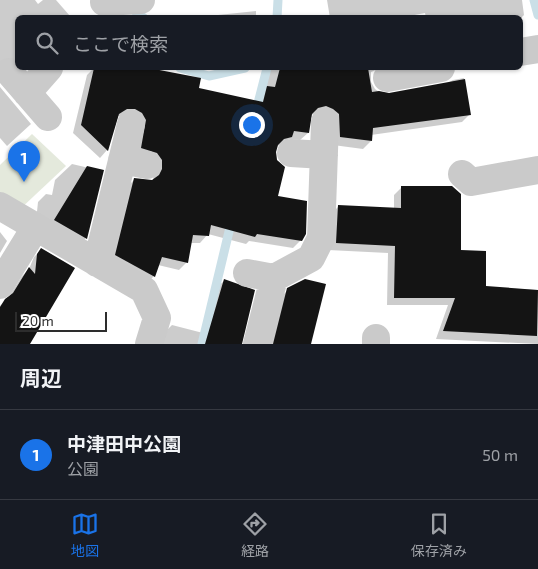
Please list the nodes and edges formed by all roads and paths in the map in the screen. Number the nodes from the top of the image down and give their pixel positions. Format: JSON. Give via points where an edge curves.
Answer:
{"nodes":[{"id":1,"x":141,"y":0,"type":"edge"},
{"id":2,"x":99,"y":7,"type":"edge"},
{"id":3,"x":538,"y":49,"type":"edge"},
{"id":4,"x":523,"y":52,"type":"edge"},
{"id":5,"x":47,"y":70,"type":"edge"},
{"id":6,"x":425,"y":70,"type":"edge"},
{"id":7,"x":9,"y":72,"type":"dead end"},
{"id":8,"x":402,"y":73,"type":"edge"},
{"id":9,"x":27,"y":93,"type":"junction"},
{"id":10,"x":48,"y":116,"type":"dead end"},
{"id":11,"x":325,"y":122,"type":"dead end"},
{"id":12,"x":130,"y":124,"type":"dead end"},
{"id":13,"x":292,"y":152,"type":"dead end"},
{"id":14,"x":324,"y":155,"type":"junction"},
{"id":15,"x":538,"y":170,"type":"edge"},
{"id":16,"x":462,"y":174,"type":"dead end"},
{"id":17,"x":0,"y":206,"type":"edge"},
{"id":18,"x":35,"y":228,"type":"junction"},
{"id":19,"x":97,"y":263,"type":"junction"},
{"id":20,"x":247,"y":273,"type":"dead end"},
{"id":21,"x":274,"y":278,"type":"junction"},
{"id":22,"x":0,"y":285,"type":"edge"},
{"id":23,"x":149,"y":344,"type":"edge"},
{"id":24,"x":257,"y":344,"type":"edge"}],
"edges":[{"from":1,"to":2,"type":"street"},
{"from":3,"to":4,"type":"street"},
{"from":5,"to":9,"type":"street"},
{"from":6,"to":8,"type":"street"},
{"from":7,"to":9,"type":"street"},
{"from":9,"to":10,"type":"street"},
{"from":11,"to":14,"type":"street"},
{"from":12,"to":19,"type":"street","via":[[135,163]]},
{"from":13,"to":14,"type":"street"},
{"from":14,"to":21,"type":"street","via":[[321,238],[311,258]]},
{"from":15,"to":16,"type":"street","via":[[471,182]]},
{"from":17,"to":18,"type":"street"},
{"from":18,"to":19,"type":"street"},
{"from":18,"to":22,"type":"street"},
{"from":19,"to":23,"type":"street","via":[[144,290],[157,318]]},
{"from":20,"to":21,"type":"street"},
{"from":21,"to":24,"type":"street"}]}
